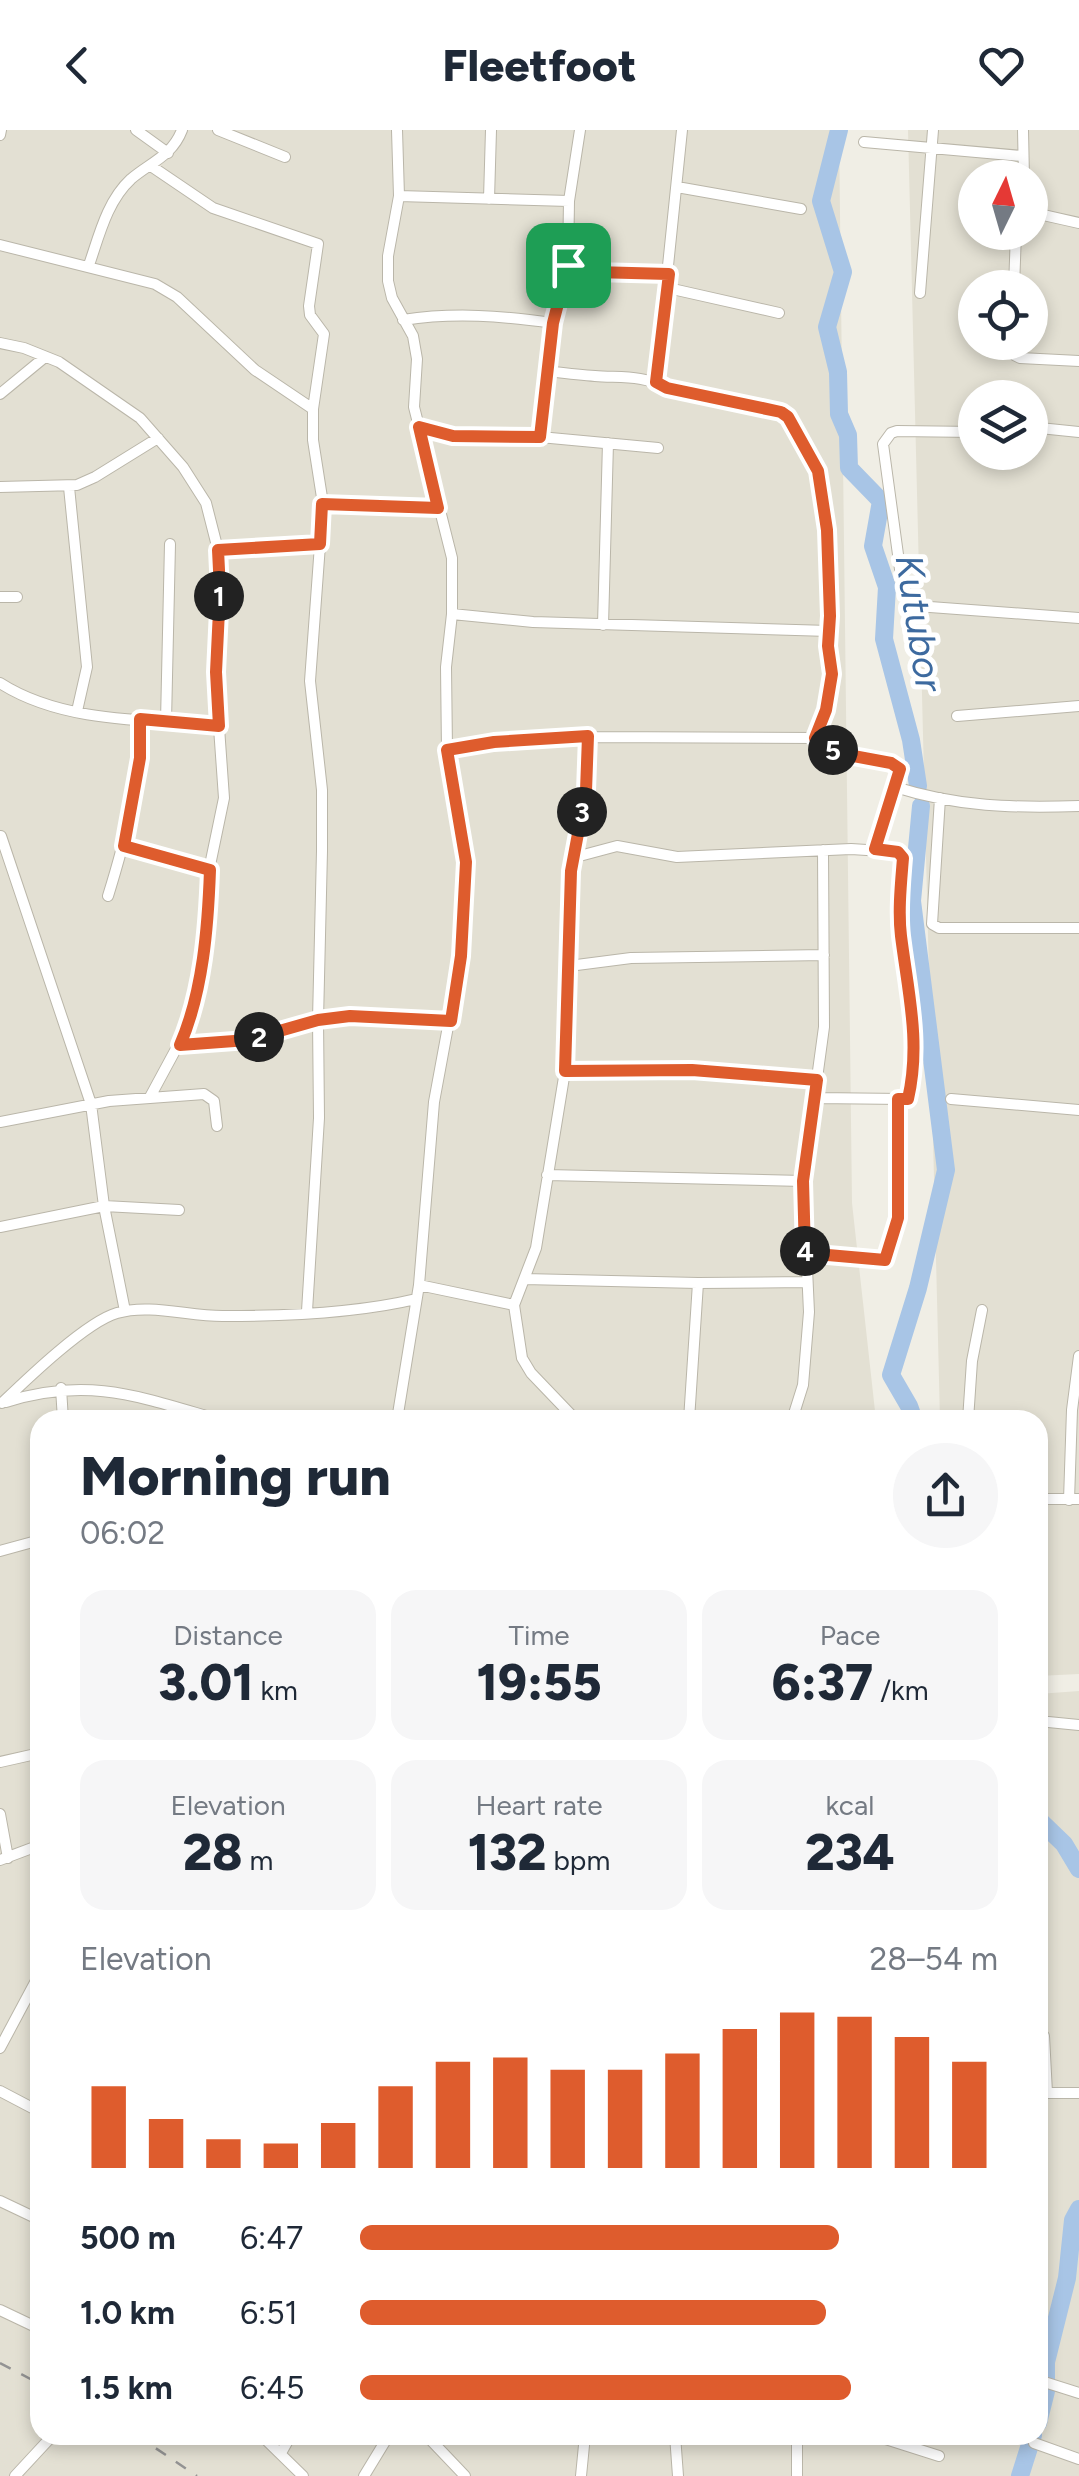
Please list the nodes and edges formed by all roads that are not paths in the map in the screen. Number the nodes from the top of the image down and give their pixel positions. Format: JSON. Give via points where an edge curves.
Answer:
{"nodes":[{"id":1,"x":136,"y":130,"type":"edge"},
{"id":2,"x":182,"y":130,"type":"edge"},
{"id":3,"x":218,"y":130,"type":"edge"},
{"id":4,"x":397,"y":130,"type":"edge"},
{"id":5,"x":491,"y":130,"type":"edge"},
{"id":6,"x":580,"y":130,"type":"edge"},
{"id":7,"x":682,"y":130,"type":"edge"},
{"id":8,"x":933,"y":130,"type":"edge"},
{"id":9,"x":1023,"y":130,"type":"edge"},
{"id":10,"x":864,"y":142,"type":"dead end"},
{"id":11,"x":932,"y":150,"type":"junction"},
{"id":12,"x":168,"y":153,"type":"junction"},
{"id":13,"x":1022,"y":156,"type":"junction"},
{"id":14,"x":285,"y":157,"type":"dead end"},
{"id":15,"x":1022,"y":160,"type":"edge"},
{"id":16,"x":151,"y":166,"type":"junction"},
{"id":17,"x":676,"y":187,"type":"junction"},
{"id":18,"x":399,"y":196,"type":"junction"},
{"id":19,"x":489,"y":199,"type":"junction"},
{"id":20,"x":569,"y":201,"type":"junction"},
{"id":21,"x":800,"y":209,"type":"dead end"},
{"id":22,"x":1048,"y":216,"type":"edge"},
{"id":23,"x":1079,"y":223,"type":"edge"},
{"id":24,"x":0,"y":245,"type":"edge"},
{"id":25,"x":568,"y":265,"type":"junction"},
{"id":26,"x":89,"y":266,"type":"junction"},
{"id":27,"x":669,"y":274,"type":"junction"},
{"id":28,"x":668,"y":288,"type":"junction"},
{"id":29,"x":920,"y":293,"type":"dead end"},
{"id":30,"x":779,"y":312,"type":"dead end"},
{"id":31,"x":404,"y":320,"type":"junction"},
{"id":32,"x":553,"y":323,"type":"junction"},
{"id":33,"x":0,"y":343,"type":"edge"},
{"id":34,"x":45,"y":357,"type":"junction"},
{"id":35,"x":1048,"y":359,"type":"edge"},
{"id":36,"x":1079,"y":361,"type":"edge"},
{"id":37,"x":546,"y":371,"type":"junction"},
{"id":38,"x":656,"y":382,"type":"junction"},
{"id":39,"x":0,"y":394,"type":"edge"},
{"id":40,"x":313,"y":409,"type":"junction"},
{"id":41,"x":419,"y":427,"type":"junction"},
{"id":42,"x":1048,"y":429,"type":"edge"},
{"id":43,"x":958,"y":432,"type":"edge"},
{"id":44,"x":1079,"y":432,"type":"edge"},
{"id":45,"x":540,"y":437,"type":"junction"},
{"id":46,"x":158,"y":438,"type":"junction"},
{"id":47,"x":608,"y":443,"type":"junction"},
{"id":48,"x":658,"y":448,"type":"dead end"},
{"id":49,"x":0,"y":486,"type":"edge"},
{"id":50,"x":69,"y":486,"type":"junction"},
{"id":51,"x":322,"y":504,"type":"junction"},
{"id":52,"x":438,"y":508,"type":"junction"},
{"id":53,"x":170,"y":544,"type":"dead end"},
{"id":54,"x":320,"y":544,"type":"junction"},
{"id":55,"x":218,"y":550,"type":"junction"},
{"id":56,"x":0,"y":597,"type":"edge"},
{"id":57,"x":17,"y":597,"type":"dead end"},
{"id":58,"x":452,"y":614,"type":"junction"},
{"id":59,"x":1079,"y":618,"type":"edge"},
{"id":60,"x":602,"y":625,"type":"junction"},
{"id":61,"x":829,"y":631,"type":"junction"},
{"id":62,"x":2,"y":687,"type":"edge"},
{"id":63,"x":1079,"y":706,"type":"edge"},
{"id":64,"x":77,"y":711,"type":"junction"},
{"id":65,"x":958,"y":716,"type":"dead end"},
{"id":66,"x":140,"y":719,"type":"junction"},
{"id":67,"x":166,"y":721,"type":"junction"},
{"id":68,"x":219,"y":726,"type":"junction"},
{"id":69,"x":588,"y":736,"type":"junction"},
{"id":70,"x":815,"y":738,"type":"junction"},
{"id":71,"x":447,"y":750,"type":"junction"},
{"id":72,"x":895,"y":787,"type":"junction"},
{"id":73,"x":940,"y":798,"type":"junction"},
{"id":74,"x":1079,"y":806,"type":"edge"},
{"id":75,"x":1,"y":836,"type":"edge"},
{"id":76,"x":124,"y":846,"type":"junction"},
{"id":77,"x":875,"y":849,"type":"junction"},
{"id":78,"x":823,"y":850,"type":"junction"},
{"id":79,"x":572,"y":858,"type":"junction"},
{"id":80,"x":210,"y":870,"type":"junction"},
{"id":81,"x":108,"y":896,"type":"dead end"},
{"id":82,"x":1079,"y":928,"type":"edge"},
{"id":83,"x":824,"y":955,"type":"junction"},
{"id":84,"x":569,"y":966,"type":"junction"},
{"id":85,"x":318,"y":1020,"type":"junction"},
{"id":86,"x":451,"y":1021,"type":"junction"},
{"id":87,"x":180,"y":1045,"type":"junction"},
{"id":88,"x":565,"y":1071,"type":"junction"},
{"id":89,"x":817,"y":1080,"type":"junction"},
{"id":90,"x":150,"y":1097,"type":"junction"},
{"id":91,"x":816,"y":1098,"type":"junction"},
{"id":92,"x":907,"y":1099,"type":"junction"},
{"id":93,"x":950,"y":1099,"type":"dead end"},
{"id":94,"x":91,"y":1104,"type":"junction"},
{"id":95,"x":1079,"y":1110,"type":"edge"},
{"id":96,"x":0,"y":1122,"type":"edge"},
{"id":97,"x":217,"y":1126,"type":"dead end"},
{"id":98,"x":547,"y":1176,"type":"junction"},
{"id":99,"x":803,"y":1181,"type":"junction"},
{"id":100,"x":104,"y":1206,"type":"junction"},
{"id":101,"x":180,"y":1210,"type":"dead end"},
{"id":102,"x":0,"y":1227,"type":"edge"},
{"id":103,"x":805,"y":1253,"type":"junction"},
{"id":104,"x":524,"y":1279,"type":"junction"},
{"id":105,"x":807,"y":1282,"type":"junction"},
{"id":106,"x":698,"y":1284,"type":"junction"},
{"id":107,"x":418,"y":1286,"type":"junction"},
{"id":108,"x":416,"y":1299,"type":"junction"},
{"id":109,"x":514,"y":1305,"type":"junction"},
{"id":110,"x":982,"y":1310,"type":"dead end"},
{"id":111,"x":125,"y":1311,"type":"junction"},
{"id":112,"x":307,"y":1311,"type":"junction"},
{"id":113,"x":1079,"y":1356,"type":"edge"},
{"id":114,"x":61,"y":1388,"type":"junction"},
{"id":115,"x":1,"y":1403,"type":"edge"},
{"id":116,"x":176,"y":1407,"type":"junction"},
{"id":117,"x":62,"y":1410,"type":"edge"},
{"id":118,"x":176,"y":1410,"type":"edge"},
{"id":119,"x":186,"y":1410,"type":"edge"},
{"id":120,"x":399,"y":1410,"type":"edge"},
{"id":121,"x":566,"y":1410,"type":"edge"},
{"id":122,"x":690,"y":1410,"type":"edge"},
{"id":123,"x":795,"y":1410,"type":"edge"},
{"id":124,"x":969,"y":1410,"type":"edge"},
{"id":125,"x":1048,"y":1499,"type":"edge"},
{"id":126,"x":1074,"y":1499,"type":"edge"},
{"id":127,"x":30,"y":1542,"type":"edge"},
{"id":128,"x":0,"y":1550,"type":"edge"},
{"id":129,"x":1048,"y":1722,"type":"edge"},
{"id":130,"x":1079,"y":1725,"type":"edge"},
{"id":131,"x":30,"y":1755,"type":"edge"},
{"id":132,"x":0,"y":1762,"type":"edge"},
{"id":133,"x":0,"y":1814,"type":"edge"},
{"id":134,"x":30,"y":1849,"type":"edge"},
{"id":135,"x":4,"y":1859,"type":"edge"},
{"id":136,"x":30,"y":2001,"type":"edge"},
{"id":137,"x":0,"y":2048,"type":"edge"},
{"id":138,"x":0,"y":2091,"type":"edge"},
{"id":139,"x":1048,"y":2093,"type":"edge"},
{"id":140,"x":1079,"y":2093,"type":"edge"},
{"id":141,"x":30,"y":2107,"type":"edge"},
{"id":142,"x":0,"y":2200,"type":"edge"},
{"id":143,"x":30,"y":2215,"type":"edge"},
{"id":144,"x":0,"y":2310,"type":"edge"},
{"id":145,"x":30,"y":2324,"type":"edge"},
{"id":146,"x":1048,"y":2383,"type":"edge"},
{"id":147,"x":1079,"y":2393,"type":"edge"},
{"id":148,"x":44,"y":2445,"type":"edge"},
{"id":149,"x":273,"y":2445,"type":"edge"},
{"id":150,"x":285,"y":2445,"type":"edge"},
{"id":151,"x":383,"y":2445,"type":"edge"},
{"id":152,"x":436,"y":2445,"type":"edge"},
{"id":153,"x":584,"y":2445,"type":"edge"},
{"id":154,"x":676,"y":2445,"type":"edge"},
{"id":155,"x":797,"y":2445,"type":"edge"},
{"id":156,"x":904,"y":2445,"type":"edge"},
{"id":157,"x":1040,"y":2445,"type":"edge"},
{"id":158,"x":281,"y":2453,"type":"junction"},
{"id":159,"x":939,"y":2456,"type":"dead end"},
{"id":160,"x":1079,"y":2459,"type":"edge"},
{"id":161,"x":15,"y":2476,"type":"edge"},
{"id":162,"x":303,"y":2476,"type":"edge"},
{"id":163,"x":364,"y":2476,"type":"edge"},
{"id":164,"x":465,"y":2476,"type":"edge"},
{"id":165,"x":580,"y":2476,"type":"edge"},
{"id":166,"x":678,"y":2476,"type":"edge"},
{"id":167,"x":797,"y":2476,"type":"edge"}],
"edges":[{"from":1,"to":12,"type":"street"},
{"from":2,"to":12,"type":"street"},
{"from":3,"to":14,"type":"street"},
{"from":4,"to":18,"type":"street"},
{"from":5,"to":19,"type":"street"},
{"from":6,"to":20,"type":"street"},
{"from":7,"to":17,"type":"street"},
{"from":8,"to":11,"type":"street"},
{"from":9,"to":13,"type":"street"},
{"from":10,"to":11,"type":"street"},
{"from":11,"to":13,"type":"street"},
{"from":11,"to":29,"type":"street"},
{"from":12,"to":16,"type":"street"},
{"from":13,"to":15,"type":"street"},
{"from":16,"to":26,"type":"street","via":[[116,198]]},
{"from":16,"to":40,"type":"street","via":[[213,208],[318,244],[309,306],[324,334]]},
{"from":17,"to":21,"type":"street"},
{"from":17,"to":27,"type":"street"},
{"from":18,"to":19,"type":"street"},
{"from":18,"to":31,"type":"street","via":[[388,280]]},
{"from":19,"to":20,"type":"street"},
{"from":20,"to":25,"type":"street"},
{"from":22,"to":23,"type":"street"},
{"from":24,"to":26,"type":"street"},
{"from":25,"to":27,"type":"street"},
{"from":25,"to":32,"type":"street"},
{"from":26,"to":40,"type":"street","via":[[178,297],[256,370]]},
{"from":27,"to":28,"type":"street"},
{"from":28,"to":30,"type":"street"},
{"from":28,"to":38,"type":"street"},
{"from":31,"to":32,"type":"street","via":[[492,314]]},
{"from":31,"to":41,"type":"street","via":[[417,359]]},
{"from":32,"to":37,"type":"street"},
{"from":33,"to":34,"type":"street"},
{"from":34,"to":39,"type":"street"},
{"from":34,"to":46,"type":"street","via":[[140,418]]},
{"from":35,"to":36,"type":"street"},
{"from":37,"to":38,"type":"street"},
{"from":37,"to":45,"type":"street"},
{"from":38,"to":61,"type":"street","via":[[768,406],[788,417],[822,485]]},
{"from":40,"to":51,"type":"street"},
{"from":41,"to":45,"type":"street","via":[[453,436]]},
{"from":41,"to":52,"type":"street"},
{"from":42,"to":44,"type":"street"},
{"from":43,"to":59,"type":"street","via":[[897,430],[883,444],[902,584],[910,599],[930,608]]},
{"from":45,"to":47,"type":"street"},
{"from":46,"to":50,"type":"street"},
{"from":46,"to":55,"type":"street","via":[[206,503]]},
{"from":47,"to":48,"type":"street"},
{"from":47,"to":60,"type":"street"},
{"from":49,"to":50,"type":"street"},
{"from":50,"to":64,"type":"street","via":[[87,668]]},
{"from":51,"to":52,"type":"street"},
{"from":51,"to":54,"type":"street"},
{"from":52,"to":58,"type":"street","via":[[452,558]]},
{"from":53,"to":67,"type":"street"},
{"from":54,"to":55,"type":"street"},
{"from":54,"to":85,"type":"street","via":[[310,660],[322,797]]},
{"from":55,"to":68,"type":"street"},
{"from":56,"to":57,"type":"street"},
{"from":58,"to":60,"type":"street"},
{"from":58,"to":71,"type":"street"},
{"from":60,"to":61,"type":"street"},
{"from":61,"to":70,"type":"street","via":[[829,698]]},
{"from":62,"to":64,"type":"street"},
{"from":63,"to":65,"type":"street"},
{"from":64,"to":66,"type":"street"},
{"from":66,"to":67,"type":"street"},
{"from":66,"to":76,"type":"street"},
{"from":67,"to":68,"type":"street"},
{"from":68,"to":80,"type":"street","via":[[224,798]]},
{"from":69,"to":70,"type":"street"},
{"from":69,"to":71,"type":"street"},
{"from":69,"to":79,"type":"street","via":[[586,791]]},
{"from":70,"to":72,"type":"street","via":[[837,753],[896,765]]},
{"from":71,"to":86,"type":"street","via":[[466,862]]},
{"from":72,"to":73,"type":"street"},
{"from":72,"to":77,"type":"street"},
{"from":73,"to":74,"type":"street","via":[[1006,809]]},
{"from":73,"to":82,"type":"street","via":[[932,924]]},
{"from":75,"to":94,"type":"street"},
{"from":76,"to":80,"type":"street"},
{"from":76,"to":81,"type":"street"},
{"from":77,"to":78,"type":"street"},
{"from":77,"to":92,"type":"street","via":[[903,858],[900,934],[915,1055]]},
{"from":78,"to":79,"type":"street","via":[[677,857],[617,846]]},
{"from":78,"to":83,"type":"street"},
{"from":79,"to":84,"type":"street"},
{"from":80,"to":87,"type":"street","via":[[200,968]]},
{"from":83,"to":84,"type":"street","via":[[631,958]]},
{"from":83,"to":89,"type":"street"},
{"from":84,"to":88,"type":"street"},
{"from":85,"to":86,"type":"street"},
{"from":85,"to":87,"type":"street","via":[[248,1040]]},
{"from":85,"to":112,"type":"street","via":[[320,1118]]},
{"from":86,"to":107,"type":"street","via":[[434,1102]]},
{"from":87,"to":90,"type":"street"},
{"from":88,"to":89,"type":"street","via":[[692,1070]]},
{"from":88,"to":98,"type":"street"},
{"from":89,"to":91,"type":"street"},
{"from":90,"to":94,"type":"street"},
{"from":90,"to":97,"type":"street","via":[[210,1096]]},
{"from":91,"to":92,"type":"street"},
{"from":91,"to":99,"type":"street"},
{"from":92,"to":103,"type":"street","via":[[898,1218],[888,1257]]},
{"from":93,"to":95,"type":"street"},
{"from":94,"to":96,"type":"street"},
{"from":94,"to":100,"type":"street"},
{"from":98,"to":99,"type":"street"},
{"from":98,"to":104,"type":"street"},
{"from":99,"to":103,"type":"street"},
{"from":100,"to":101,"type":"street"},
{"from":100,"to":102,"type":"street"},
{"from":100,"to":111,"type":"street"},
{"from":103,"to":105,"type":"street"},
{"from":104,"to":106,"type":"street"},
{"from":104,"to":109,"type":"street"},
{"from":105,"to":106,"type":"street"},
{"from":105,"to":123,"type":"street","via":[[803,1385]]},
{"from":106,"to":122,"type":"street"},
{"from":107,"to":108,"type":"street"},
{"from":107,"to":109,"type":"street"},
{"from":108,"to":112,"type":"street","via":[[374,1309]]},
{"from":108,"to":120,"type":"street"},
{"from":109,"to":121,"type":"street","via":[[522,1358]]},
{"from":110,"to":124,"type":"street"},
{"from":111,"to":112,"type":"street"},
{"from":111,"to":115,"type":"street","via":[[102,1320]]},
{"from":113,"to":126,"type":"street","via":[[1072,1410]]},
{"from":114,"to":115,"type":"street"},
{"from":114,"to":116,"type":"street","via":[[111,1389]]},
{"from":114,"to":117,"type":"street"},
{"from":116,"to":118,"type":"street"},
{"from":116,"to":119,"type":"street"},
{"from":125,"to":126,"type":"street"},
{"from":127,"to":128,"type":"street"},
{"from":129,"to":130,"type":"street"},
{"from":131,"to":132,"type":"street"},
{"from":133,"to":135,"type":"street"},
{"from":134,"to":135,"type":"street"},
{"from":136,"to":137,"type":"street"},
{"from":138,"to":141,"type":"street"},
{"from":139,"to":140,"type":"street"},
{"from":142,"to":143,"type":"street"},
{"from":144,"to":145,"type":"street"},
{"from":146,"to":147,"type":"street"},
{"from":148,"to":161,"type":"street"},
{"from":149,"to":158,"type":"street"},
{"from":150,"to":158,"type":"street"},
{"from":151,"to":163,"type":"street"},
{"from":152,"to":164,"type":"street"},
{"from":153,"to":165,"type":"street"},
{"from":154,"to":166,"type":"street"},
{"from":155,"to":167,"type":"street"},
{"from":156,"to":159,"type":"street"},
{"from":157,"to":160,"type":"street"},
{"from":158,"to":162,"type":"street"}]}
